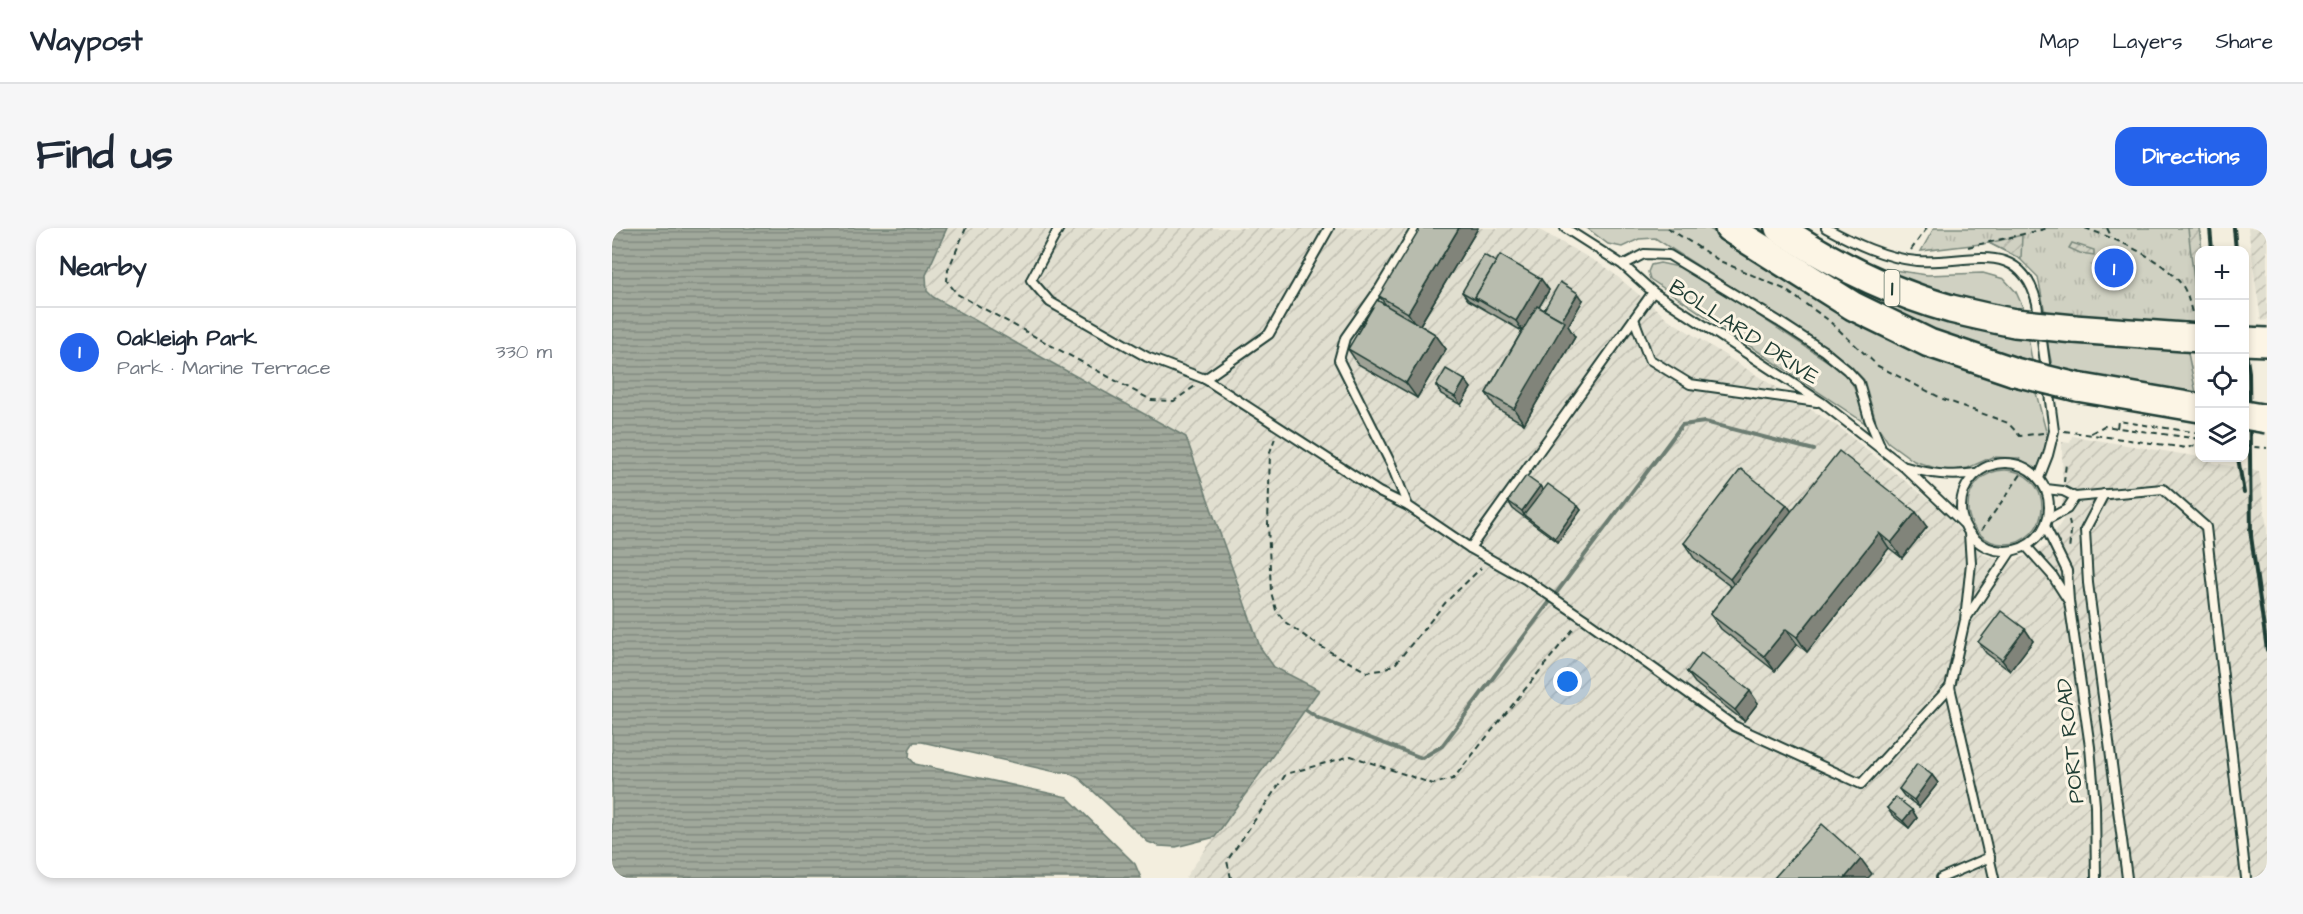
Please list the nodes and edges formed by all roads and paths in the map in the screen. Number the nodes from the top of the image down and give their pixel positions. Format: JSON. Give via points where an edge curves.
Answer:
{"nodes":[{"id":1,"x":966,"y":228,"type":"edge"},
{"id":2,"x":1059,"y":228,"type":"edge"},
{"id":3,"x":1329,"y":228,"type":"edge"},
{"id":4,"x":1416,"y":228,"type":"edge"},
{"id":5,"x":1565,"y":228,"type":"edge"},
{"id":6,"x":1668,"y":228,"type":"edge"},
{"id":7,"x":1729,"y":228,"type":"edge"},
{"id":8,"x":1779,"y":228,"type":"edge"},
{"id":9,"x":1826,"y":228,"type":"edge"},
{"id":10,"x":1927,"y":228,"type":"edge"},
{"id":11,"x":2049,"y":228,"type":"edge"},
{"id":12,"x":2085,"y":228,"type":"edge"},
{"id":13,"x":2107,"y":228,"type":"edge"},
{"id":14,"x":2112,"y":238,"type":"junction"},
{"id":15,"x":1968,"y":247,"type":"dead end"},
{"id":16,"x":1905,"y":259,"type":"junction"},
{"id":17,"x":1623,"y":265,"type":"junction"},
{"id":18,"x":1653,"y":292,"type":"junction"},
{"id":19,"x":1634,"y":319,"type":"junction"},
{"id":20,"x":2193,"y":333,"type":"edge"},
{"id":21,"x":2249,"y":341,"type":"edge"},
{"id":22,"x":2267,"y":342,"type":"edge"},
{"id":23,"x":1205,"y":379,"type":"junction"},
{"id":24,"x":1821,"y":402,"type":"junction"},
{"id":25,"x":2193,"y":407,"type":"edge"},
{"id":26,"x":2249,"y":416,"type":"edge"},
{"id":27,"x":2267,"y":419,"type":"edge"},
{"id":28,"x":1279,"y":427,"type":"junction"},
{"id":29,"x":2117,"y":428,"type":"junction"},
{"id":30,"x":2054,"y":431,"type":"junction"},
{"id":31,"x":2195,"y":432,"type":"edge"},
{"id":32,"x":2090,"y":434,"type":"junction"},
{"id":33,"x":2195,"y":440,"type":"edge"},
{"id":34,"x":2195,"y":443,"type":"edge"},
{"id":35,"x":2249,"y":446,"type":"edge"},
{"id":36,"x":1881,"y":447,"type":"junction"},
{"id":37,"x":2267,"y":448,"type":"edge"},
{"id":38,"x":1904,"y":467,"type":"junction"},
{"id":39,"x":1976,"y":473,"type":"junction"},
{"id":40,"x":2022,"y":473,"type":"dead end"},
{"id":41,"x":2039,"y":478,"type":"junction"},
{"id":42,"x":2046,"y":489,"type":"junction"},
{"id":43,"x":2104,"y":494,"type":"junction"},
{"id":44,"x":2075,"y":497,"type":"junction"},
{"id":45,"x":1408,"y":506,"type":"junction"},
{"id":46,"x":1963,"y":523,"type":"junction"},
{"id":47,"x":2047,"y":523,"type":"junction"},
{"id":48,"x":1981,"y":531,"type":"dead end"},
{"id":49,"x":1969,"y":533,"type":"junction"},
{"id":50,"x":2026,"y":546,"type":"junction"},
{"id":51,"x":1470,"y":548,"type":"junction"},
{"id":52,"x":2011,"y":551,"type":"junction"},
{"id":53,"x":1490,"y":559,"type":"junction"},
{"id":54,"x":2069,"y":601,"type":"junction"},
{"id":55,"x":1583,"y":618,"type":"junction"},
{"id":56,"x":1965,"y":620,"type":"junction"},
{"id":57,"x":1950,"y":687,"type":"junction"},
{"id":58,"x":1990,"y":857,"type":"junction"},
{"id":59,"x":1231,"y":878,"type":"edge"},
{"id":60,"x":1941,"y":878,"type":"edge"},
{"id":61,"x":1994,"y":878,"type":"edge"},
{"id":62,"x":2096,"y":878,"type":"edge"},
{"id":63,"x":2127,"y":878,"type":"edge"},
{"id":64,"x":2246,"y":878,"type":"edge"}],
"edges":[{"from":1,"to":23,"type":"path","via":[[948,270],[947,281],[957,294],[1151,400],[1174,401]]},
{"from":2,"to":23,"type":"lane","via":[[1031,280],[1050,302],[1147,357]]},
{"from":3,"to":23,"type":"lane","via":[[1269,334]]},
{"from":4,"to":45,"type":"lane","via":[[1345,338],[1339,360]]},
{"from":5,"to":17,"type":"lane","name":"BOLLARD DRIVE"},
{"from":6,"to":30,"type":"path","via":[[1720,261],[1784,289],[1827,319],[1878,366],[1943,399],[2008,423],[2020,436]]},
{"from":7,"to":25,"type":"highway","number":"1","bridge":true,"via":[[1853,306],[1929,343],[2015,372]]},
{"from":8,"to":20,"type":"highway","number":"1","bridge":true,"via":[[1848,269],[1950,309],[2014,323],[2074,329]]},
{"from":9,"to":16,"type":"lane","via":[[1872,250]]},
{"from":10,"to":16,"type":"path"},
{"from":11,"to":15,"type":"path"},
{"from":12,"to":14,"type":"path"},
{"from":13,"to":14,"type":"path"},
{"from":14,"to":20,"type":"path","via":[[2161,266],[2183,286]]},
{"from":16,"to":30,"type":"lane","via":[[1993,258],[2012,264],[2022,273],[2037,303]]},
{"from":17,"to":18,"type":"lane","name":"BOLLARD DRIVE"},
{"from":17,"to":36,"type":"lane","via":[[1644,254],[1669,255],[1824,351],[1859,383]]},
{"from":18,"to":19,"type":"lane"},
{"from":18,"to":24,"type":"lane","name":"BOLLARD DRIVE"},
{"from":19,"to":24,"type":"lane","via":[[1649,359],[1690,384]]},
{"from":19,"to":51,"type":"lane"},
{"from":21,"to":22,"type":"highway","bridge":true},
{"from":23,"to":28,"type":"lane"},
{"from":24,"to":36,"type":"lane","name":"BOLLARD DRIVE"},
{"from":26,"to":27,"type":"highway","bridge":true},
{"from":28,"to":45,"type":"lane","via":[[1379,492]]},
{"from":28,"to":53,"type":"path","via":[[1270,452],[1271,592],[1276,610],[1285,622],[1316,644],[1367,672],[1382,670],[1396,663],[1446,602]]},
{"from":29,"to":31,"type":"path","via":[[2118,421]]},
{"from":29,"to":32,"type":"path","via":[[2103,426]]},
{"from":29,"to":33,"type":"path"},
{"from":30,"to":32,"type":"path"},
{"from":30,"to":41,"type":"lane"},
{"from":32,"to":34,"type":"path","via":[[2187,448]]},
{"from":35,"to":37,"type":"path","bridge":true},
{"from":36,"to":38,"type":"lane","name":"BOLLARD DRIVE"},
{"from":38,"to":39,"type":"lane","name":"BOLLARD DRIVE","via":[[1932,474]]},
{"from":38,"to":46,"type":"lane","name":"BOLLARD DRIVE"},
{"from":39,"to":41,"type":"lane","via":[[1988,466],[2016,464]]},
{"from":39,"to":46,"type":"lane","via":[[1962,498]]},
{"from":40,"to":48,"type":"path"},
{"from":41,"to":42,"type":"lane"},
{"from":42,"to":44,"type":"lane"},
{"from":42,"to":47,"type":"lane"},
{"from":43,"to":44,"type":"lane"},
{"from":43,"to":63,"type":"lane","via":[[2085,530],[2088,583]]},
{"from":43,"to":64,"type":"lane","via":[[2163,489],[2206,527]]},
{"from":44,"to":47,"type":"lane","via":[[2067,509]]},
{"from":45,"to":51,"type":"lane"},
{"from":46,"to":49,"type":"lane"},
{"from":47,"to":50,"type":"lane"},
{"from":47,"to":54,"type":"lane","name":"PORT ROAD","via":[[2067,571]]},
{"from":49,"to":52,"type":"lane","via":[[1989,548]]},
{"from":49,"to":56,"type":"lane","via":[[1971,563]]},
{"from":50,"to":52,"type":"lane"},
{"from":50,"to":54,"type":"lane","name":"PORT ROAD","via":[[2052,574]]},
{"from":51,"to":53,"type":"lane"},
{"from":52,"to":56,"type":"lane"},
{"from":53,"to":55,"type":"lane"},
{"from":54,"to":62,"type":"lane","name":"PORT ROAD","via":[[2090,747]]},
{"from":55,"to":57,"type":"lane","via":[[1734,726],[1861,784]]},
{"from":55,"to":59,"type":"path","via":[[1453,779],[1433,784],[1351,756],[1286,774],[1227,861]]},
{"from":56,"to":57,"type":"lane"},
{"from":57,"to":58,"type":"lane"},
{"from":58,"to":60,"type":"lane"},
{"from":58,"to":61,"type":"lane"}]}
